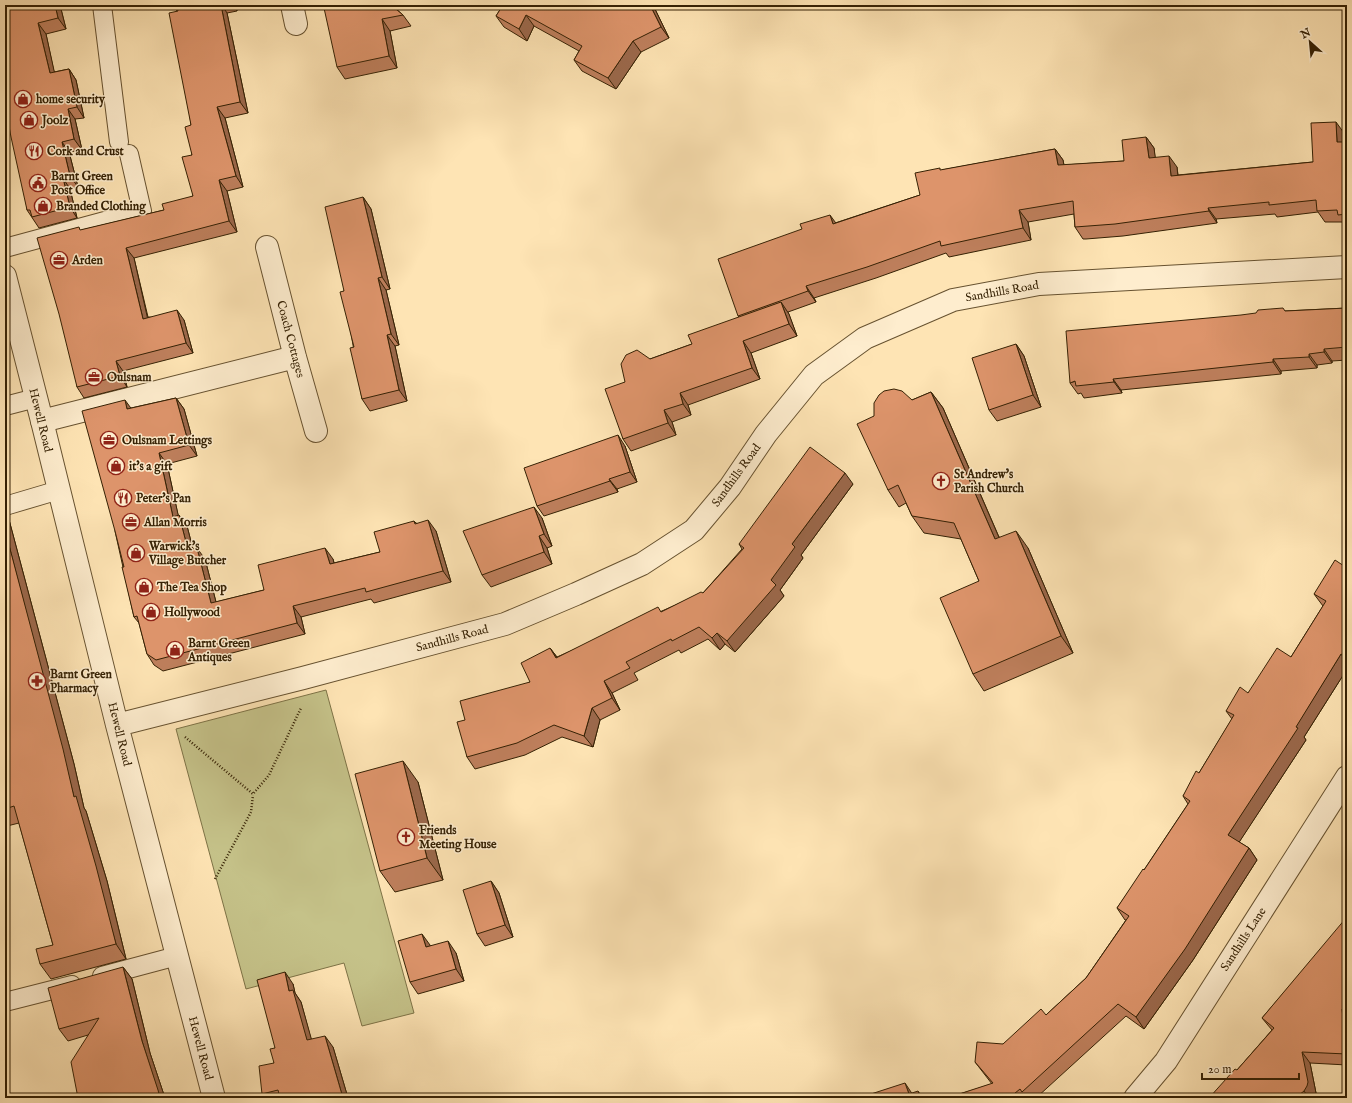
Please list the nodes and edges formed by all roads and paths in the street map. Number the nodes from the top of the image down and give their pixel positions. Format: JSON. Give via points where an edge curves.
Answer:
{"nodes":[{"id":1,"x":102,"y":5,"type":"edge"},
{"id":2,"x":266,"y":247,"type":"dead end"},
{"id":3,"x":5,"y":248,"type":"edge"},
{"id":4,"x":1347,"y":267,"type":"edge"},
{"id":5,"x":5,"y":276,"type":"edge"},
{"id":6,"x":295,"y":357,"type":"junction"},
{"id":7,"x":36,"y":398,"type":"junction"},
{"id":8,"x":5,"y":406,"type":"edge"},
{"id":9,"x":42,"y":421,"type":"junction"},
{"id":10,"x":316,"y":431,"type":"dead end"},
{"id":11,"x":59,"y":490,"type":"junction"},
{"id":12,"x":5,"y":506,"type":"edge"},
{"id":13,"x":303,"y":678,"type":"junction"},
{"id":14,"x":170,"y":712,"type":"junction"},
{"id":15,"x":117,"y":724,"type":"junction"},
{"id":16,"x":1347,"y":777,"type":"edge"},
{"id":17,"x":253,"y":794,"type":"junction"},
{"id":18,"x":215,"y":879,"type":"dead end"},
{"id":19,"x":177,"y":956,"type":"junction"},
{"id":20,"x":5,"y":1002,"type":"edge"},
{"id":21,"x":214,"y":1098,"type":"edge"},
{"id":22,"x":1135,"y":1098,"type":"edge"}],
"edges":[{"from":1,"to":3,"type":"lane","via":[[124,148],[142,211]]},
{"from":2,"to":6,"type":"street","name":"Coach Cottages"},
{"from":4,"to":13,"type":"street","name":"Sandhills Road","via":[[1039,284],[953,300],[865,338],[814,375],[766,434],[730,487],[694,530],[642,564],[506,624]]},
{"from":5,"to":7,"type":"street","name":"Hewell Road"},
{"from":6,"to":9,"type":"street"},
{"from":6,"to":10,"type":"street","name":"Coach Cottages"},
{"from":7,"to":8,"type":"lane"},
{"from":7,"to":9,"type":"street","name":"Hewell Road"},
{"from":9,"to":11,"type":"street","name":"Hewell Road"},
{"from":11,"to":12,"type":"lane"},
{"from":11,"to":15,"type":"street","name":"Hewell Road"},
{"from":13,"to":14,"type":"street","name":"Sandhills Road"},
{"from":13,"to":17,"type":"path","via":[[308,694],[269,775]]},
{"from":14,"to":15,"type":"street","name":"Sandhills Road"},
{"from":14,"to":17,"type":"path","via":[[176,729]]},
{"from":15,"to":19,"type":"street","name":"Hewell Road"},
{"from":16,"to":22,"type":"street","name":"Sandhills Lane","via":[[1166,1060]]},
{"from":17,"to":18,"type":"path","via":[[251,812]]},
{"from":19,"to":20,"type":"lane"},
{"from":19,"to":21,"type":"street","name":"Hewell Road"}]}
